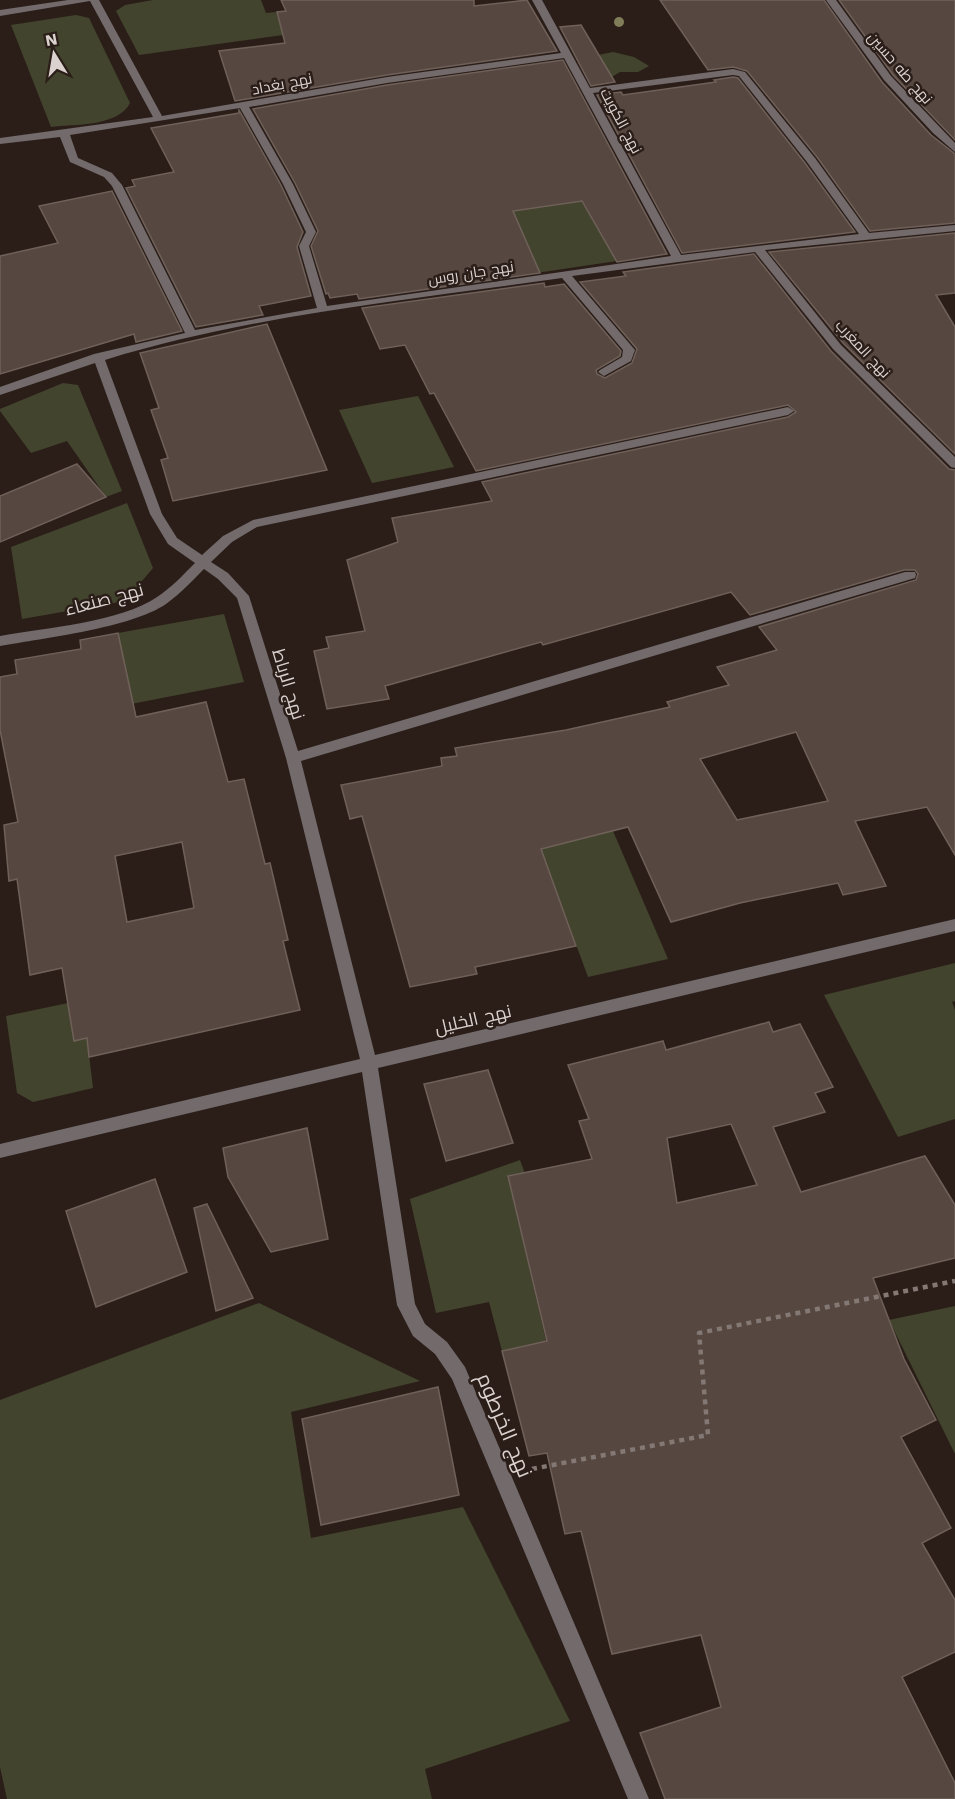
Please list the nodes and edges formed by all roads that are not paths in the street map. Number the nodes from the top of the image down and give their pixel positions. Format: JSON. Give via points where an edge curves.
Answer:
{"nodes":[{"id":1,"x":86,"y":0,"type":"edge"},
{"id":2,"x":94,"y":0,"type":"edge"},
{"id":3,"x":537,"y":0,"type":"edge"},
{"id":4,"x":831,"y":0,"type":"edge"},
{"id":5,"x":0,"y":14,"type":"edge"},
{"id":6,"x":569,"y":55,"type":"junction"},
{"id":7,"x":588,"y":91,"type":"junction"},
{"id":8,"x":244,"y":106,"type":"junction"},
{"id":9,"x":159,"y":119,"type":"junction"},
{"id":10,"x":64,"y":134,"type":"junction"},
{"id":11,"x":0,"y":141,"type":"edge"},
{"id":12,"x":955,"y":149,"type":"edge"},
{"id":13,"x":955,"y":228,"type":"edge"},
{"id":14,"x":866,"y":235,"type":"junction"},
{"id":15,"x":757,"y":247,"type":"junction"},
{"id":16,"x":677,"y":257,"type":"junction"},
{"id":17,"x":564,"y":274,"type":"junction"},
{"id":18,"x":323,"y":310,"type":"junction"},
{"id":19,"x":191,"y":333,"type":"junction"},
{"id":20,"x":98,"y":356,"type":"junction"},
{"id":21,"x":604,"y":372,"type":"dead end"},
{"id":22,"x":1,"y":387,"type":"edge"},
{"id":23,"x":788,"y":411,"type":"dead end"},
{"id":24,"x":955,"y":464,"type":"edge"},
{"id":25,"x":203,"y":562,"type":"junction"},
{"id":26,"x":910,"y":575,"type":"dead end"},
{"id":27,"x":0,"y":641,"type":"edge"},
{"id":28,"x":293,"y":758,"type":"junction"},
{"id":29,"x":955,"y":925,"type":"edge"},
{"id":30,"x":369,"y":1064,"type":"junction"},
{"id":31,"x":0,"y":1150,"type":"edge"},
{"id":32,"x":639,"y":1799,"type":"edge"}],
"edges":[{"from":1,"to":5,"type":"street"},
{"from":2,"to":9,"type":"street"},
{"from":3,"to":6,"type":"street","name":"نهج الكويت"},
{"from":4,"to":12,"type":"street","name":"نهج طه حسين","via":[[866,54],[903,98]]},
{"from":6,"to":7,"type":"street","name":"نهج الكويت"},
{"from":6,"to":8,"type":"street","name":"نهج بغداد","via":[[362,84]]},
{"from":7,"to":14,"type":"street","via":[[742,74]]},
{"from":7,"to":16,"type":"street","name":"نهج الكويت"},
{"from":8,"to":9,"type":"street","name":"نهج بغداد"},
{"from":8,"to":18,"type":"street","via":[[311,232],[304,246]]},
{"from":9,"to":10,"type":"street","name":"نهج بغداد"},
{"from":10,"to":11,"type":"street","name":"نهج بغداد"},
{"from":10,"to":19,"type":"street","via":[[74,160],[108,175],[117,185]]},
{"from":13,"to":14,"type":"street","name":"نهج جان روس"},
{"from":14,"to":15,"type":"street","name":"نهج جان روس"},
{"from":15,"to":16,"type":"street","name":"نهج جان روس"},
{"from":15,"to":24,"type":"street","name":"نهج المغرب","via":[[837,347]]},
{"from":16,"to":17,"type":"street","name":"نهج جان روس"},
{"from":17,"to":18,"type":"street","name":"نهج جان روس"},
{"from":17,"to":21,"type":"street","via":[[629,350],[627,359]]},
{"from":18,"to":19,"type":"street","name":"نهج جان روس"},
{"from":19,"to":20,"type":"street","name":"نهج جان روس"},
{"from":20,"to":22,"type":"street","name":"نهج جان روس"},
{"from":20,"to":25,"type":"street","name":"نهج الرباط","via":[[156,514],[172,541]]},
{"from":23,"to":25,"type":"street","name":"نهج صنعاء","via":[[253,524],[236,532]]},
{"from":25,"to":27,"type":"street","name":"نهج صنعاء","via":[[160,602],[134,613]]},
{"from":25,"to":28,"type":"street","name":"نهج الرباط","via":[[243,596]]},
{"from":26,"to":28,"type":"street"},
{"from":28,"to":30,"type":"street","name":"نهج الرباط"},
{"from":29,"to":30,"type":"street","name":"نهج الخليل"},
{"from":30,"to":31,"type":"street","name":"نهج الخليل"},
{"from":30,"to":32,"type":"street","name":"نهج الخرطوم","via":[[406,1305],[419,1330],[441,1348],[459,1373]]}]}
